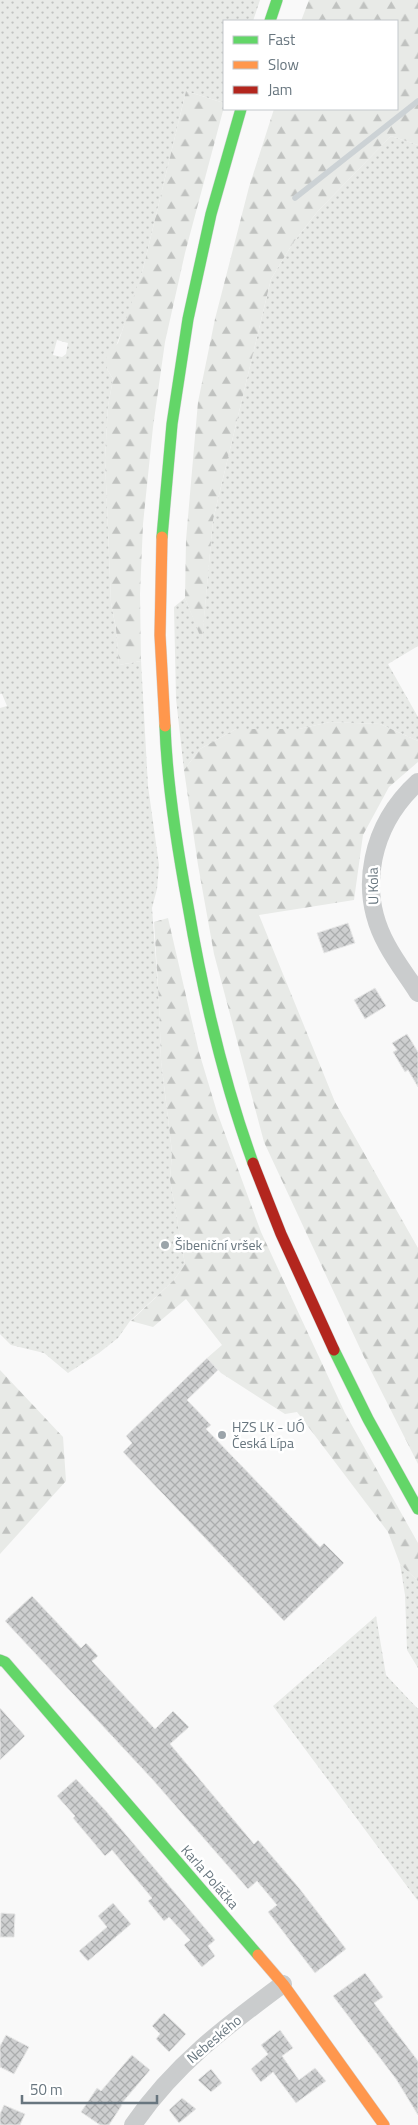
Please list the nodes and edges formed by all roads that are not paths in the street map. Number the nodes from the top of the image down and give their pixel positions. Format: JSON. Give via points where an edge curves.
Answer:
{"nodes":[{"id":1,"x":277,"y":0,"type":"edge"},
{"id":2,"x":270,"y":20,"type":"edge"},
{"id":3,"x":241,"y":110,"type":"edge"},
{"id":4,"x":418,"y":782,"type":"edge"},
{"id":5,"x":418,"y":993,"type":"edge"},
{"id":6,"x":418,"y":1509,"type":"edge"},
{"id":7,"x":0,"y":1660,"type":"edge"},
{"id":8,"x":282,"y":1984,"type":"junction"},
{"id":9,"x":133,"y":2125,"type":"edge"},
{"id":10,"x":384,"y":2125,"type":"edge"}],
"edges":[{"from":1,"to":2,"type":"main road"},
{"from":3,"to":6,"type":"main road","via":[[212,210],[184,338],[164,496],[160,664],[171,805],[180,874],[207,1009],[244,1136],[270,1210],[311,1305]]},
{"from":4,"to":5,"type":"street","name":"U Kola","via":[[389,815],[375,845],[370,880],[374,912],[386,944]]},
{"from":7,"to":8,"type":"main road","name":"Karla Poláčka"},
{"from":8,"to":9,"type":"street","name":"Nebeského","via":[[204,2045],[168,2081]]},
{"from":8,"to":10,"type":"main road","name":"Karla Poláčka"}]}
